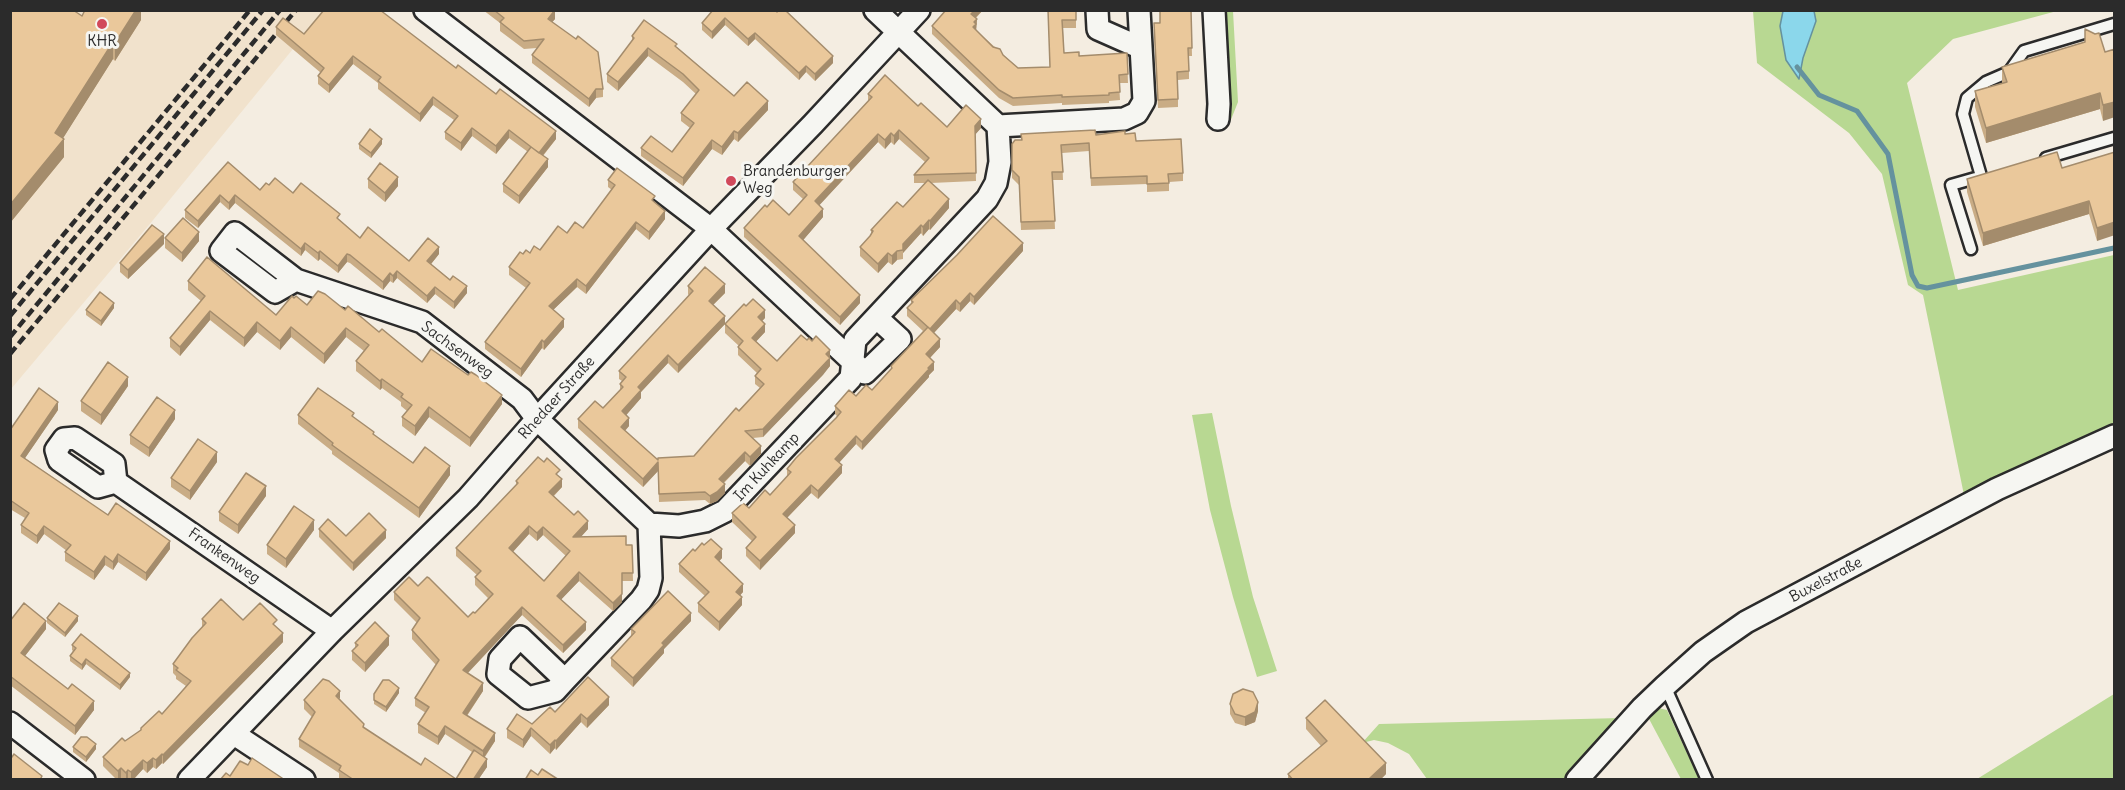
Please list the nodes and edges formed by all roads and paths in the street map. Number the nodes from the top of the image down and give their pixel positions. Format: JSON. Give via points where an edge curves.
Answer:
{"nodes":[{"id":1,"x":425,"y":10,"type":"edge"},
{"id":2,"x":875,"y":10,"type":"edge"},
{"id":3,"x":919,"y":10,"type":"edge"},
{"id":4,"x":1097,"y":10,"type":"edge"},
{"id":5,"x":1139,"y":10,"type":"edge"},
{"id":6,"x":1214,"y":10,"type":"edge"},
{"id":7,"x":2115,"y":24,"type":"edge"},
{"id":8,"x":899,"y":32,"type":"junction"},
{"id":9,"x":1141,"y":48,"type":"junction"},
{"id":10,"x":1218,"y":119,"type":"dead end"},
{"id":11,"x":998,"y":126,"type":"junction"},
{"id":12,"x":2115,"y":138,"type":"edge"},
{"id":13,"x":2037,"y":160,"type":"edge"},
{"id":14,"x":711,"y":229,"type":"junction"},
{"id":15,"x":1971,"y":249,"type":"dead end"},
{"id":16,"x":296,"y":280,"type":"dead end"},
{"id":17,"x":877,"y":318,"type":"junction"},
{"id":18,"x":853,"y":360,"type":"junction"},
{"id":19,"x":537,"y":419,"type":"junction"},
{"id":20,"x":2115,"y":436,"type":"edge"},
{"id":21,"x":116,"y":482,"type":"dead end"},
{"id":22,"x":650,"y":524,"type":"junction"},
{"id":23,"x":332,"y":631,"type":"junction"},
{"id":24,"x":565,"y":680,"type":"dead end"},
{"id":25,"x":1665,"y":686,"type":"junction"},
{"id":26,"x":10,"y":723,"type":"edge"},
{"id":27,"x":234,"y":734,"type":"junction"},
{"id":28,"x":84,"y":780,"type":"edge"},
{"id":29,"x":189,"y":780,"type":"edge"},
{"id":30,"x":304,"y":780,"type":"edge"},
{"id":31,"x":1577,"y":780,"type":"edge"},
{"id":32,"x":1707,"y":780,"type":"edge"}],
"edges":[{"from":1,"to":14,"type":"street"},
{"from":2,"to":8,"type":"street"},
{"from":3,"to":8,"type":"street","name":"Rhedaer Straße"},
{"from":4,"to":9,"type":"street","via":[[1098,29]]},
{"from":5,"to":9,"type":"street"},
{"from":6,"to":10,"type":"street"},
{"from":7,"to":15,"type":"lane","via":[[2024,51],[2009,72],[1986,82],[1967,98],[1963,114],[1987,175],[1951,185]]},
{"from":8,"to":11,"type":"street"},
{"from":8,"to":14,"type":"street","name":"Rhedaer Straße"},
{"from":9,"to":11,"type":"street","via":[[1144,101],[1137,113],[1124,119]]},
{"from":11,"to":17,"type":"street","name":"Im Kuhkamp","via":[[1000,162],[996,183],[987,198]]},
{"from":12,"to":13,"type":"lane"},
{"from":14,"to":18,"type":"street"},
{"from":14,"to":19,"type":"street","name":"Rhedaer Straße"},
{"from":16,"to":19,"type":"street","name":"Sachsenweg","via":[[422,322],[522,399]]},
{"from":17,"to":18,"type":"street","name":"Im Kuhkamp","via":[[855,340]]},
{"from":17,"to":18,"type":"street","via":[[900,339],[865,373]]},
{"from":18,"to":22,"type":"street","name":"Im Kuhkamp","via":[[851,378],[725,512],[679,526]]},
{"from":19,"to":22,"type":"street"},
{"from":19,"to":23,"type":"street","name":"Rhedaer Straße","via":[[468,498]]},
{"from":20,"to":25,"type":"street","name":"Buxelstraße","via":[[1997,489],[1746,622],[1703,652]]},
{"from":21,"to":23,"type":"street","name":"Frankenweg"},
{"from":22,"to":24,"type":"street","via":[[648,590]]},
{"from":23,"to":27,"type":"street","name":"Rhedaer Straße"},
{"from":25,"to":31,"type":"street","name":"Buxelstraße"},
{"from":25,"to":32,"type":"lane"},
{"from":26,"to":28,"type":"street"},
{"from":27,"to":29,"type":"street","name":"Rhedaer Straße"},
{"from":27,"to":30,"type":"street"}]}
